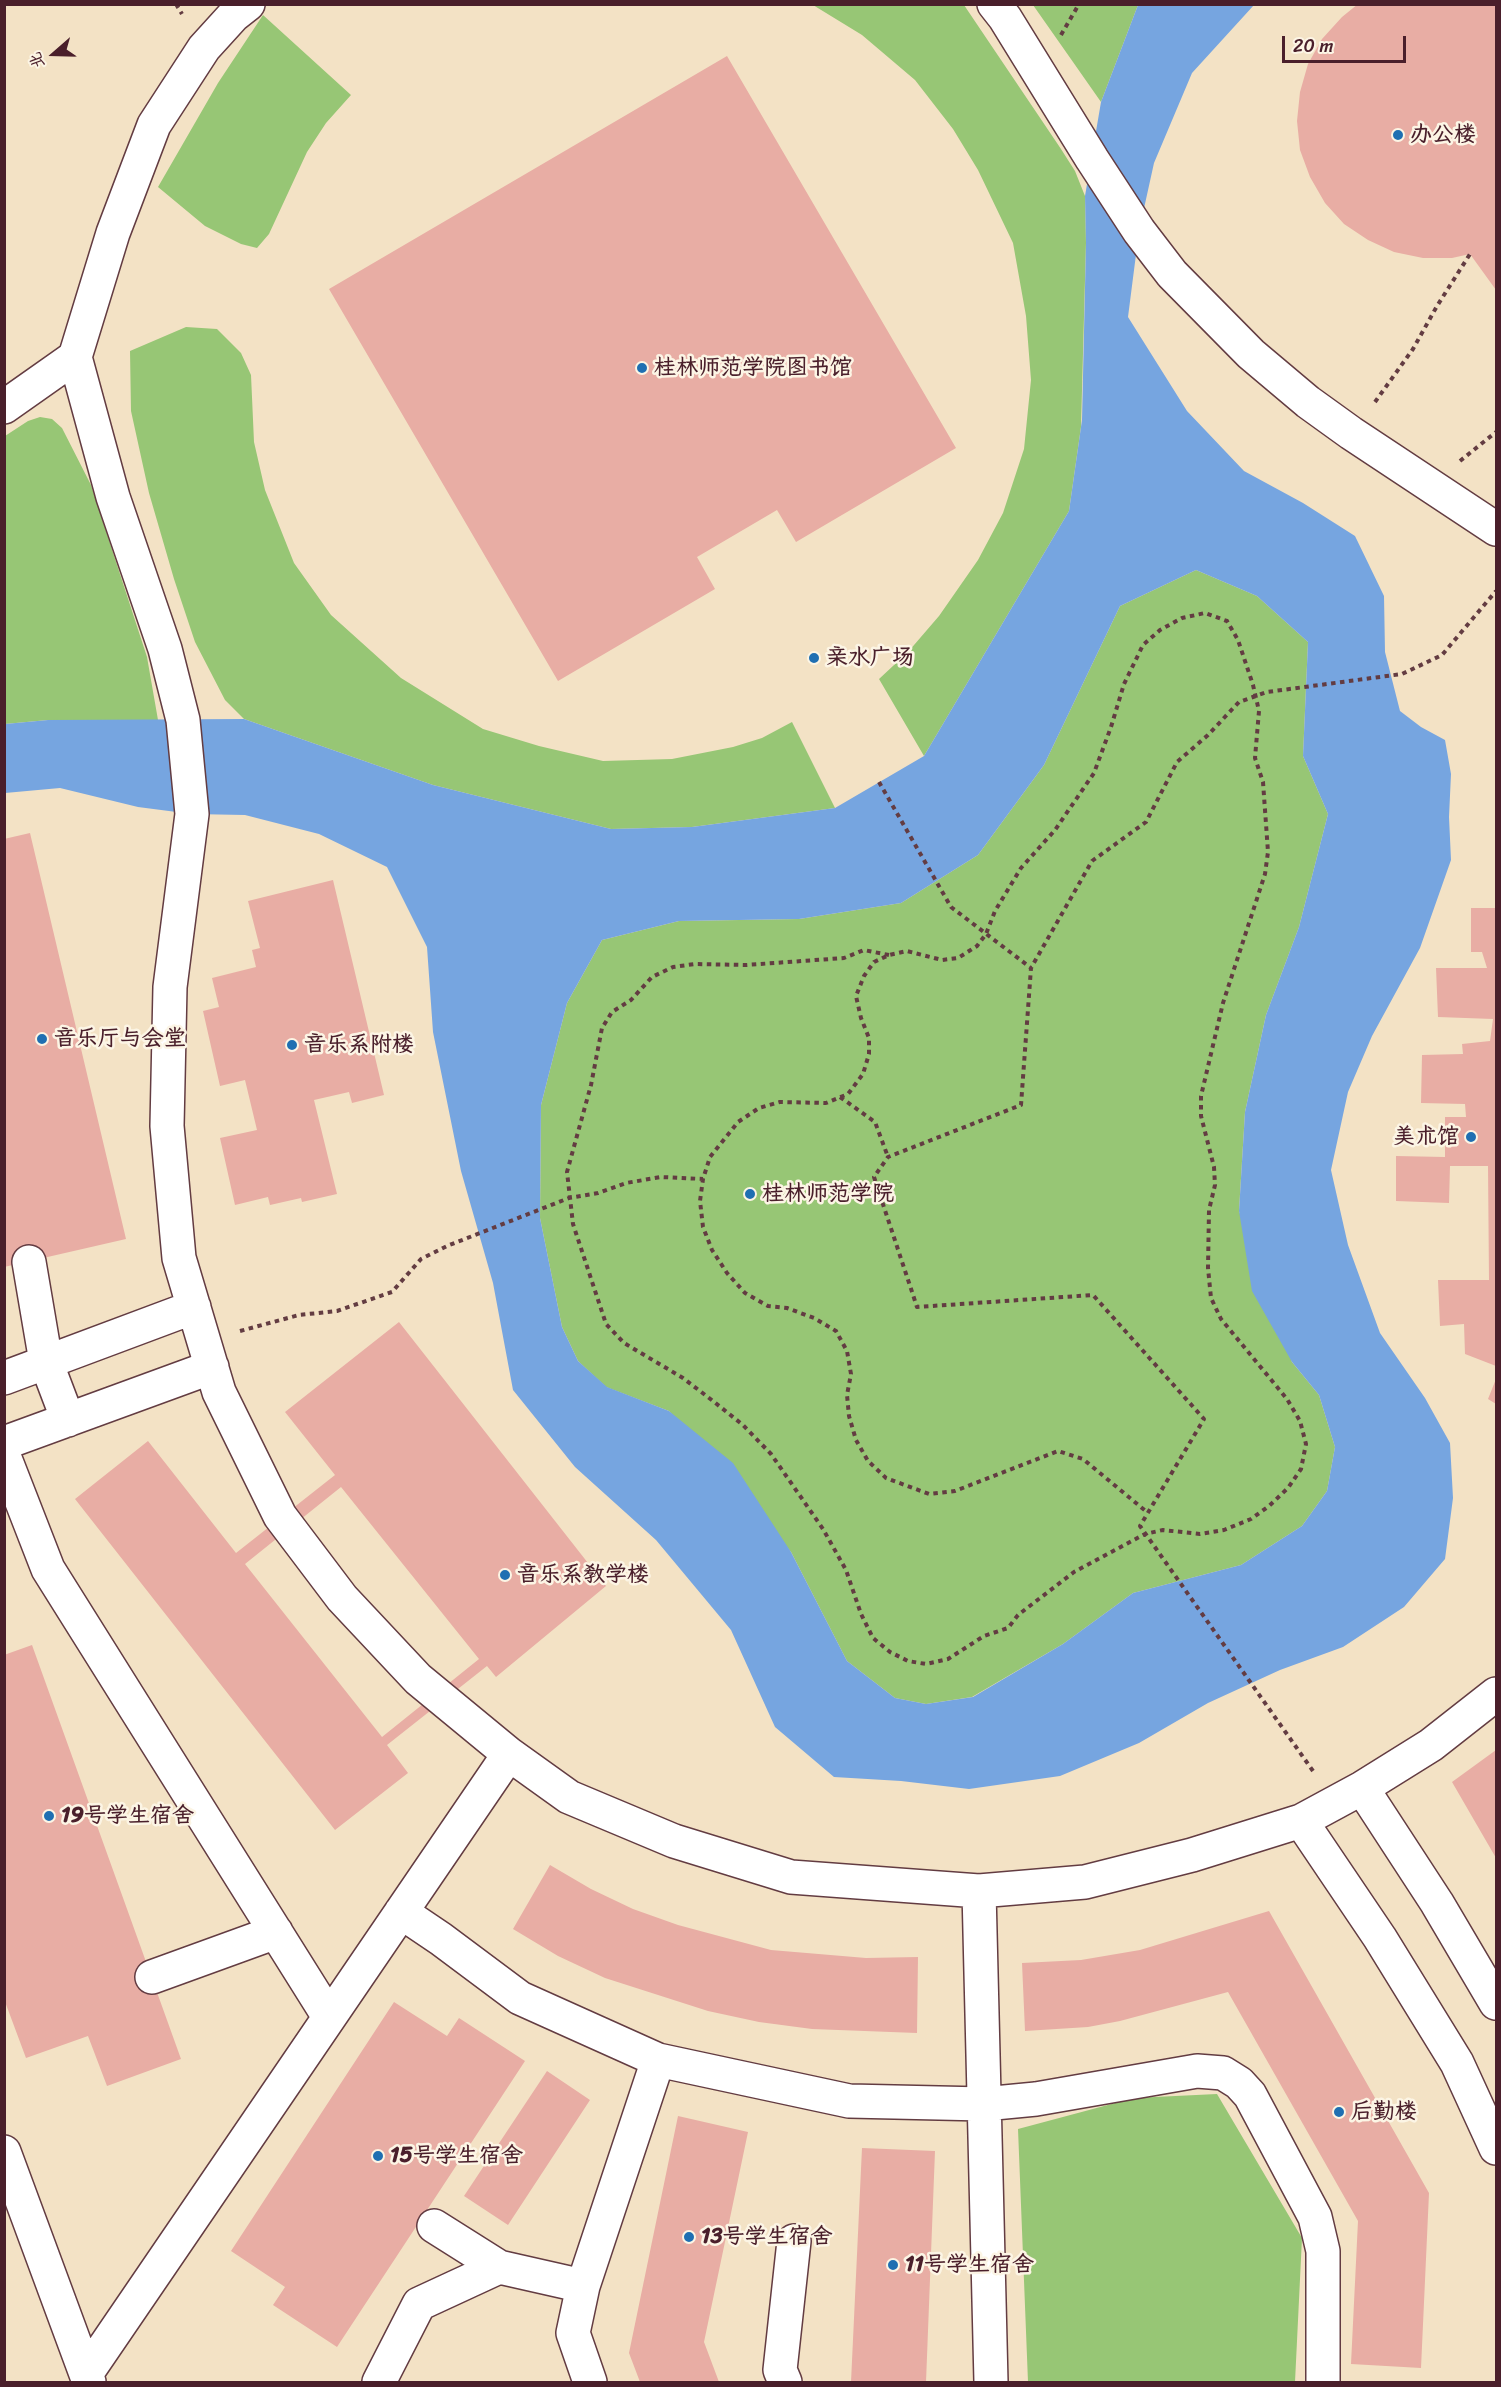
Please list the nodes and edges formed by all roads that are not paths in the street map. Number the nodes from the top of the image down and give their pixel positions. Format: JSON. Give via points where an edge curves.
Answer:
{"nodes":[{"id":1,"x":248,"y":4,"type":"edge"},
{"id":2,"x":994,"y":4,"type":"edge"},
{"id":3,"x":75,"y":357,"type":"junction"},
{"id":4,"x":4,"y":407,"type":"edge"},
{"id":5,"x":1497,"y":529,"type":"edge"},
{"id":6,"x":29,"y":1262,"type":"dead end"},
{"id":7,"x":194,"y":1307,"type":"junction"},
{"id":8,"x":208,"y":1354,"type":"junction"},
{"id":9,"x":46,"y":1362,"type":"junction"},
{"id":10,"x":4,"y":1378,"type":"edge"},
{"id":11,"x":68,"y":1420,"type":"junction"},
{"id":12,"x":4,"y":1443,"type":"edge"},
{"id":13,"x":4,"y":1456,"type":"edge"},
{"id":14,"x":1497,"y":1694,"type":"edge"},
{"id":15,"x":509,"y":1754,"type":"junction"},
{"id":16,"x":1348,"y":1795,"type":"junction"},
{"id":17,"x":1301,"y":1821,"type":"junction"},
{"id":18,"x":979,"y":1891,"type":"junction"},
{"id":19,"x":401,"y":1912,"type":"junction"},
{"id":20,"x":276,"y":1932,"type":"junction"},
{"id":21,"x":152,"y":1977,"type":"dead end"},
{"id":22,"x":1497,"y":2003,"type":"edge"},
{"id":23,"x":330,"y":2017,"type":"junction"},
{"id":24,"x":658,"y":2060,"type":"junction"},
{"id":25,"x":984,"y":2104,"type":"junction"},
{"id":26,"x":1497,"y":2148,"type":"edge"},
{"id":27,"x":4,"y":2152,"type":"edge"},
{"id":28,"x":434,"y":2226,"type":"dead end"},
{"id":29,"x":794,"y":2241,"type":"dead end"},
{"id":30,"x":499,"y":2267,"type":"junction"},
{"id":31,"x":583,"y":2286,"type":"junction"},
{"id":32,"x":87,"y":2378,"type":"edge"},
{"id":33,"x":379,"y":2382,"type":"edge"},
{"id":34,"x":590,"y":2382,"type":"edge"},
{"id":35,"x":785,"y":2382,"type":"edge"},
{"id":36,"x":991,"y":2382,"type":"edge"},
{"id":37,"x":1323,"y":2382,"type":"edge"}],
"edges":[{"from":1,"to":3,"type":"street","via":[[204,48],[154,124],[113,233]]},
{"from":2,"to":5,"type":"street","via":[[1139,231],[1172,274],[1251,354],[1308,402]]},
{"from":3,"to":4,"type":"street"},
{"from":3,"to":7,"type":"street","via":[[113,497],[165,649],[183,720],[192,814],[171,987],[167,1126],[179,1258]]},
{"from":6,"to":9,"type":"street"},
{"from":7,"to":8,"type":"street"},
{"from":7,"to":9,"type":"street"},
{"from":8,"to":11,"type":"street"},
{"from":8,"to":15,"type":"street","via":[[219,1392],[280,1516],[342,1598],[418,1679]]},
{"from":9,"to":10,"type":"street"},
{"from":9,"to":11,"type":"street"},
{"from":11,"to":12,"type":"street"},
{"from":13,"to":20,"type":"street","via":[[48,1569]]},
{"from":14,"to":16,"type":"street","via":[[1431,1745]]},
{"from":15,"to":18,"type":"street","via":[[569,1797],[674,1841],[791,1878]]},
{"from":15,"to":19,"type":"street"},
{"from":16,"to":17,"type":"street"},
{"from":16,"to":22,"type":"street","via":[[1437,1904]]},
{"from":17,"to":18,"type":"street","via":[[1192,1855],[1085,1882]]},
{"from":17,"to":26,"type":"street","via":[[1380,1938],[1457,2063]]},
{"from":18,"to":25,"type":"street"},
{"from":19,"to":23,"type":"street"},
{"from":19,"to":24,"type":"street","via":[[520,1998]]},
{"from":20,"to":21,"type":"street"},
{"from":20,"to":23,"type":"street"},
{"from":23,"to":32,"type":"street"},
{"from":24,"to":25,"type":"street","via":[[849,2101]]},
{"from":24,"to":31,"type":"street"},
{"from":25,"to":36,"type":"street"},
{"from":25,"to":37,"type":"street","via":[[1036,2099],[1197,2071],[1223,2073],[1239,2083],[1250,2095],[1315,2217],[1323,2251]]},
{"from":27,"to":32,"type":"street"},
{"from":28,"to":30,"type":"street"},
{"from":29,"to":35,"type":"street","via":[[780,2370]]},
{"from":30,"to":31,"type":"street"},
{"from":30,"to":33,"type":"street","via":[[419,2304]]},
{"from":31,"to":34,"type":"street","via":[[573,2333]]}]}
